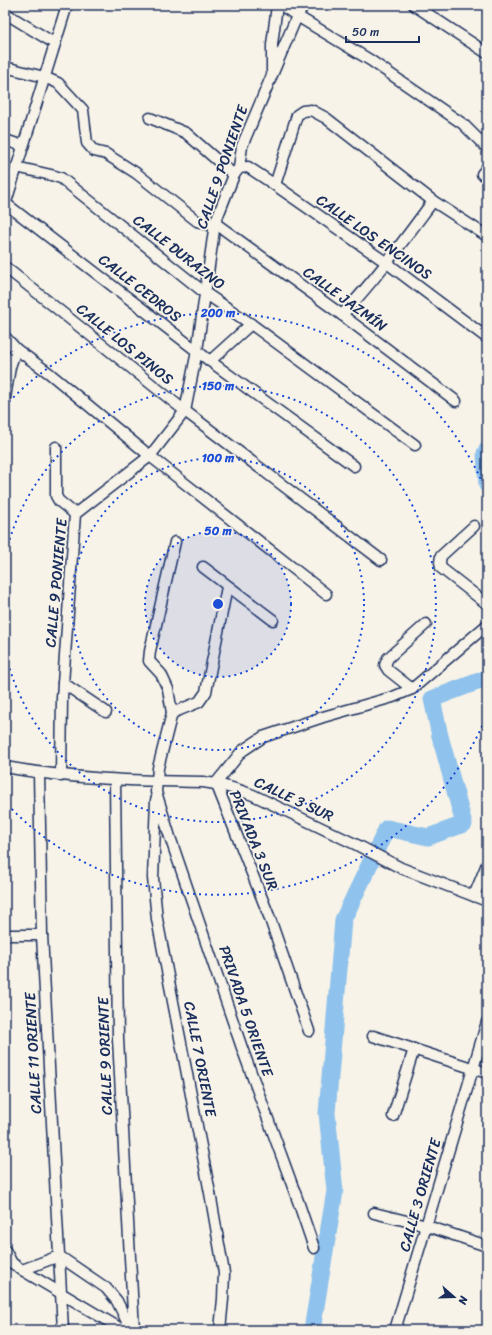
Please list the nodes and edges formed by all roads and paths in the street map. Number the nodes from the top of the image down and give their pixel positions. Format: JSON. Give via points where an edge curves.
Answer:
{"nodes":[{"id":1,"x":67,"y":5,"type":"edge"},
{"id":2,"x":276,"y":5,"type":"edge"},
{"id":3,"x":281,"y":5,"type":"edge"},
{"id":4,"x":304,"y":5,"type":"edge"},
{"id":5,"x":414,"y":5,"type":"edge"},
{"id":6,"x":5,"y":14,"type":"edge"},
{"id":7,"x":297,"y":16,"type":"junction"},
{"id":8,"x":54,"y":44,"type":"junction"},
{"id":9,"x":487,"y":53,"type":"edge"},
{"id":10,"x":5,"y":67,"type":"edge"},
{"id":11,"x":272,"y":75,"type":"junction"},
{"id":12,"x":44,"y":77,"type":"junction"},
{"id":13,"x":150,"y":118,"type":"dead end"},
{"id":14,"x":5,"y":140,"type":"edge"},
{"id":15,"x":23,"y":146,"type":"junction"},
{"id":16,"x":487,"y":148,"type":"edge"},
{"id":17,"x":16,"y":167,"type":"junction"},
{"id":18,"x":237,"y":171,"type":"junction"},
{"id":19,"x":275,"y":185,"type":"junction"},
{"id":20,"x":433,"y":201,"type":"junction"},
{"id":21,"x":5,"y":204,"type":"edge"},
{"id":22,"x":215,"y":223,"type":"junction"},
{"id":23,"x":487,"y":236,"type":"edge"},
{"id":24,"x":387,"y":263,"type":"junction"},
{"id":25,"x":5,"y":267,"type":"edge"},
{"id":26,"x":205,"y":293,"type":"junction"},
{"id":27,"x":342,"y":315,"type":"junction"},
{"id":28,"x":250,"y":324,"type":"junction"},
{"id":29,"x":5,"y":337,"type":"edge"},
{"id":30,"x":487,"y":338,"type":"edge"},
{"id":31,"x":16,"y":349,"type":"junction"},
{"id":32,"x":197,"y":351,"type":"junction"},
{"id":33,"x":210,"y":361,"type":"junction"},
{"id":34,"x":7,"y":366,"type":"edge"},
{"id":35,"x":5,"y":398,"type":"edge"},
{"id":36,"x":456,"y":401,"type":"dead end"},
{"id":37,"x":185,"y":411,"type":"junction"},
{"id":38,"x":415,"y":445,"type":"dead end"},
{"id":39,"x":56,"y":447,"type":"dead end"},
{"id":40,"x":150,"y":456,"type":"junction"},
{"id":41,"x":354,"y":466,"type":"dead end"},
{"id":42,"x":75,"y":514,"type":"junction"},
{"id":43,"x":474,"y":526,"type":"dead end"},
{"id":44,"x":175,"y":542,"type":"dead end"},
{"id":45,"x":381,"y":560,"type":"dead end"},
{"id":46,"x":202,"y":567,"type":"dead end"},
{"id":47,"x":227,"y":587,"type":"junction"},
{"id":48,"x":326,"y":594,"type":"dead end"},
{"id":49,"x":487,"y":604,"type":"edge"},
{"id":50,"x":272,"y":620,"type":"dead end"},
{"id":51,"x":426,"y":624,"type":"dead end"},
{"id":52,"x":487,"y":625,"type":"edge"},
{"id":53,"x":63,"y":683,"type":"junction"},
{"id":54,"x":412,"y":689,"type":"junction"},
{"id":55,"x":106,"y":712,"type":"dead end"},
{"id":56,"x":172,"y":713,"type":"junction"},
{"id":57,"x":5,"y":767,"type":"edge"},
{"id":58,"x":39,"y":773,"type":"junction"},
{"id":59,"x":61,"y":776,"type":"junction"},
{"id":60,"x":115,"y":780,"type":"junction"},
{"id":61,"x":216,"y":783,"type":"junction"},
{"id":62,"x":156,"y":787,"type":"junction"},
{"id":63,"x":487,"y":864,"type":"edge"},
{"id":64,"x":474,"y":896,"type":"junction"},
{"id":65,"x":487,"y":901,"type":"edge"},
{"id":66,"x":5,"y":935,"type":"edge"},
{"id":67,"x":42,"y":935,"type":"junction"},
{"id":68,"x":487,"y":1022,"type":"edge"},
{"id":69,"x":309,"y":1031,"type":"dead end"},
{"id":70,"x":373,"y":1036,"type":"dead end"},
{"id":71,"x":414,"y":1049,"type":"junction"},
{"id":72,"x":473,"y":1068,"type":"junction"},
{"id":73,"x":487,"y":1073,"type":"edge"},
{"id":74,"x":393,"y":1116,"type":"dead end"},
{"id":75,"x":374,"y":1213,"type":"dead end"},
{"id":76,"x":427,"y":1226,"type":"junction"},
{"id":77,"x":487,"y":1246,"type":"edge"},
{"id":78,"x":314,"y":1248,"type":"dead end"},
{"id":79,"x":5,"y":1250,"type":"edge"},
{"id":80,"x":59,"y":1256,"type":"junction"},
{"id":81,"x":8,"y":1261,"type":"edge"},
{"id":82,"x":22,"y":1270,"type":"junction"},
{"id":83,"x":62,"y":1294,"type":"junction"},
{"id":84,"x":63,"y":1330,"type":"edge"},
{"id":85,"x":123,"y":1330,"type":"edge"},
{"id":86,"x":133,"y":1330,"type":"edge"},
{"id":87,"x":220,"y":1330,"type":"edge"},
{"id":88,"x":395,"y":1330,"type":"edge"}],
"edges":[{"from":1,"to":8,"type":"street"},
{"from":2,"to":11,"type":"street"},
{"from":3,"to":7,"type":"street"},
{"from":4,"to":7,"type":"street","name":"CALLE 9 PONIENTE"},
{"from":5,"to":9,"type":"street"},
{"from":6,"to":8,"type":"street"},
{"from":7,"to":11,"type":"street","name":"CALLE 9 PONIENTE"},
{"from":7,"to":16,"type":"street","via":[[370,60],[463,124]]},
{"from":8,"to":12,"type":"street"},
{"from":10,"to":12,"type":"street"},
{"from":11,"to":18,"type":"street","name":"CALLE 9 PONIENTE","via":[[242,146]]},
{"from":12,"to":15,"type":"street"},
{"from":12,"to":22,"type":"street","via":[[58,83],[83,110],[87,143],[94,151],[106,154],[136,173],[197,221]]},
{"from":13,"to":18,"type":"street","via":[[186,133]]},
{"from":14,"to":15,"type":"street"},
{"from":15,"to":17,"type":"street"},
{"from":17,"to":21,"type":"street"},
{"from":17,"to":26,"type":"street","name":"CALLE DURAZNO","via":[[61,178]]},
{"from":18,"to":19,"type":"street","name":"CALLE LOS ENCINOS","via":[[248,168]]},
{"from":18,"to":22,"type":"street","name":"CALLE 9 PONIENTE"},
{"from":19,"to":20,"type":"street","via":[[297,116],[303,111],[311,110],[336,125]]},
{"from":19,"to":24,"type":"street","name":"CALLE LOS ENCINOS"},
{"from":20,"to":23,"type":"street"},
{"from":20,"to":24,"type":"street"},
{"from":21,"to":32,"type":"street","name":"CALLE CEDROS"},
{"from":22,"to":26,"type":"street","name":"CALLE 9 PONIENTE"},
{"from":22,"to":27,"type":"street","name":"CALLE JAZMÍN"},
{"from":24,"to":27,"type":"street"},
{"from":24,"to":30,"type":"street","name":"CALLE LOS ENCINOS"},
{"from":25,"to":37,"type":"street","name":"CALLE LOS PINOS"},
{"from":26,"to":28,"type":"street","name":"CALLE DURAZNO"},
{"from":26,"to":32,"type":"street","name":"CALLE 9 PONIENTE"},
{"from":27,"to":36,"type":"street","name":"CALLE JAZMÍN"},
{"from":28,"to":33,"type":"street"},
{"from":28,"to":38,"type":"street","name":"CALLE DURAZNO"},
{"from":29,"to":31,"type":"street"},
{"from":31,"to":34,"type":"street"},
{"from":31,"to":40,"type":"street"},
{"from":32,"to":33,"type":"street","name":"CALLE CEDROS"},
{"from":32,"to":37,"type":"street","name":"CALLE 9 PONIENTE"},
{"from":33,"to":41,"type":"street","name":"CALLE CEDROS"},
{"from":34,"to":35,"type":"street"},
{"from":37,"to":40,"type":"street","name":"CALLE 9 PONIENTE"},
{"from":37,"to":45,"type":"street","name":"CALLE LOS PINOS"},
{"from":39,"to":42,"type":"street","via":[[56,496]]},
{"from":40,"to":42,"type":"street","name":"CALLE 9 PONIENTE"},
{"from":40,"to":48,"type":"street"},
{"from":42,"to":53,"type":"street","name":"CALLE 9 PONIENTE"},
{"from":43,"to":49,"type":"street","via":[[442,556],[440,562],[441,568]]},
{"from":44,"to":56,"type":"street","via":[[149,662],[161,674],[168,689]]},
{"from":46,"to":47,"type":"street"},
{"from":47,"to":50,"type":"street"},
{"from":47,"to":56,"type":"street","via":[[206,692],[199,702]]},
{"from":51,"to":54,"type":"street","via":[[388,658],[385,665]]},
{"from":52,"to":54,"type":"street","name":"PRIVADA 3 SUR"},
{"from":53,"to":55,"type":"street"},
{"from":53,"to":59,"type":"street","name":"CALLE 9 PONIENTE"},
{"from":54,"to":61,"type":"street","name":"PRIVADA 3 SUR","via":[[263,737],[242,751]]},
{"from":56,"to":62,"type":"street","name":"CALLE 7 ORIENTE","via":[[158,768]]},
{"from":57,"to":58,"type":"street","name":"CALLE 3 SUR"},
{"from":58,"to":59,"type":"street","name":"CALLE 3 SUR"},
{"from":58,"to":67,"type":"street","name":"CALLE 11 ORIENTE"},
{"from":59,"to":60,"type":"street","name":"CALLE 3 SUR"},
{"from":60,"to":62,"type":"street","name":"CALLE 3 SUR"},
{"from":60,"to":86,"type":"street","name":"CALLE 9 ORIENTE","via":[[118,1038]]},
{"from":61,"to":62,"type":"street","name":"CALLE 3 SUR"},
{"from":61,"to":64,"type":"street","name":"CALLE 3 SUR","via":[[253,795],[401,868]]},
{"from":61,"to":69,"type":"street","name":"PRIVADA 3 SUR","via":[[269,916]]},
{"from":62,"to":78,"type":"street","name":"PRIVADA 5 ORIENTE","via":[[172,845]]},
{"from":62,"to":87,"type":"street","name":"CALLE 7 ORIENTE","via":[[153,878],[157,919],[224,1273]]},
{"from":63,"to":64,"type":"street"},
{"from":64,"to":65,"type":"street","name":"CALLE 3 SUR"},
{"from":66,"to":67,"type":"street"},
{"from":67,"to":80,"type":"street","name":"CALLE 11 ORIENTE"},
{"from":68,"to":72,"type":"street","name":"CALLE 3 ORIENTE"},
{"from":70,"to":71,"type":"street"},
{"from":71,"to":72,"type":"street"},
{"from":71,"to":74,"type":"street"},
{"from":72,"to":73,"type":"street"},
{"from":72,"to":76,"type":"street","name":"CALLE 3 ORIENTE"},
{"from":75,"to":76,"type":"street"},
{"from":76,"to":77,"type":"street"},
{"from":76,"to":88,"type":"street","name":"CALLE 3 ORIENTE"},
{"from":79,"to":81,"type":"street"},
{"from":80,"to":82,"type":"street"},
{"from":80,"to":83,"type":"street","name":"CALLE 11 ORIENTE"},
{"from":80,"to":86,"type":"street","via":[[106,1288],[117,1301]]},
{"from":81,"to":82,"type":"street"},
{"from":82,"to":83,"type":"street"},
{"from":83,"to":84,"type":"street","name":"CALLE 11 ORIENTE"},
{"from":83,"to":85,"type":"street"}]}
